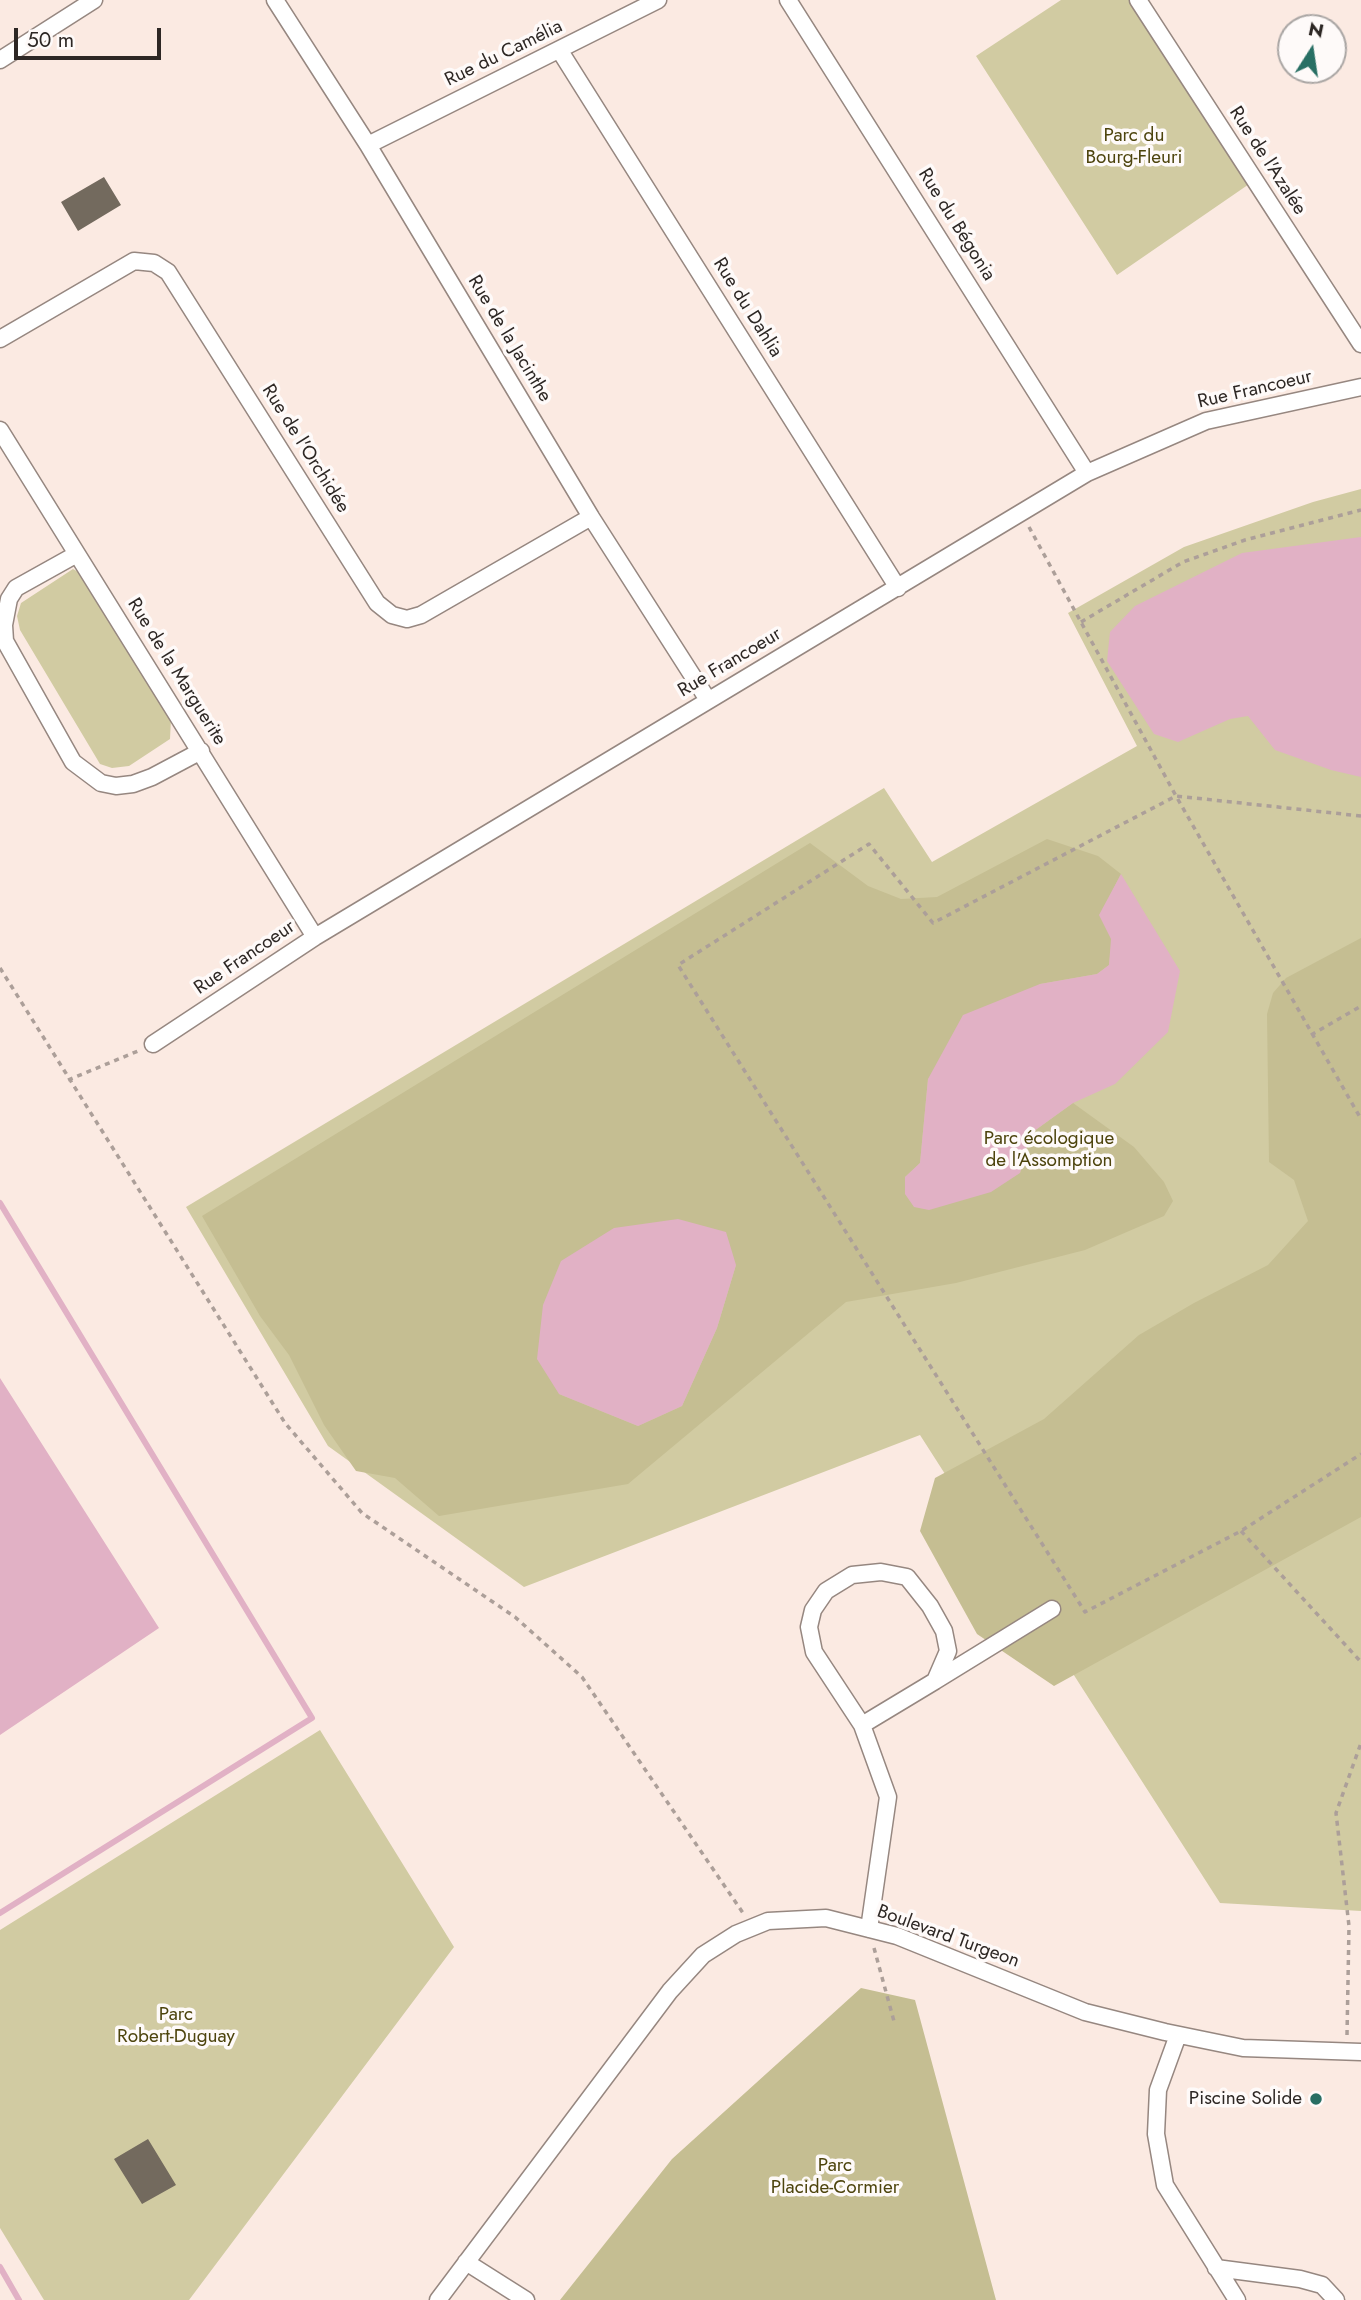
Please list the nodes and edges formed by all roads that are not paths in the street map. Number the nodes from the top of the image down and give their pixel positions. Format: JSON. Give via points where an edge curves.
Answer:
{"nodes":[{"id":1,"x":94,"y":0,"type":"edge"},
{"id":2,"x":275,"y":0,"type":"edge"},
{"id":3,"x":658,"y":0,"type":"edge"},
{"id":4,"x":789,"y":0,"type":"edge"},
{"id":5,"x":1138,"y":0,"type":"edge"},
{"id":6,"x":560,"y":51,"type":"junction"},
{"id":7,"x":0,"y":60,"type":"edge"},
{"id":8,"x":368,"y":145,"type":"junction"},
{"id":9,"x":0,"y":339,"type":"edge"},
{"id":10,"x":1361,"y":344,"type":"edge"},
{"id":11,"x":1361,"y":387,"type":"edge"},
{"id":12,"x":0,"y":430,"type":"edge"},
{"id":13,"x":1087,"y":473,"type":"junction"},
{"id":14,"x":591,"y":517,"type":"junction"},
{"id":15,"x":77,"y":554,"type":"junction"},
{"id":16,"x":898,"y":588,"type":"junction"},
{"id":17,"x":708,"y":700,"type":"junction"},
{"id":18,"x":201,"y":751,"type":"junction"},
{"id":19,"x":315,"y":937,"type":"junction"},
{"id":20,"x":153,"y":1044,"type":"road end"},
{"id":21,"x":1052,"y":1609,"type":"dead end"},
{"id":22,"x":934,"y":1681,"type":"junction"},
{"id":23,"x":862,"y":1726,"type":"junction"},
{"id":24,"x":869,"y":1929,"type":"junction"},
{"id":25,"x":1178,"y":2035,"type":"junction"},
{"id":26,"x":1354,"y":2051,"type":"edge"},
{"id":27,"x":466,"y":2262,"type":"junction"},
{"id":28,"x":1216,"y":2267,"type":"junction"},
{"id":29,"x":439,"y":2300,"type":"edge"},
{"id":30,"x":526,"y":2300,"type":"edge"},
{"id":31,"x":1237,"y":2300,"type":"edge"},
{"id":32,"x":1336,"y":2300,"type":"edge"}],
"edges":[{"from":1,"to":7,"type":"street"},
{"from":2,"to":8,"type":"street","name":"Rue de la Jacinthe"},
{"from":3,"to":6,"type":"street","name":"Rue du Camélia"},
{"from":4,"to":13,"type":"street","name":"Rue du Bégonia"},
{"from":5,"to":10,"type":"street","name":"Rue de l'Azalée"},
{"from":6,"to":8,"type":"street","name":"Rue du Camélia"},
{"from":6,"to":16,"type":"street","name":"Rue du Dahlia"},
{"from":8,"to":14,"type":"street","name":"Rue de la Jacinthe"},
{"from":9,"to":14,"type":"street","name":"Rue de l'Orchidée","via":[[134,261],[154,263],[168,272],[377,603],[393,615],[407,619],[421,615]]},
{"from":11,"to":13,"type":"street","name":"Rue Francoeur","via":[[1206,421]]},
{"from":12,"to":15,"type":"street","name":"Rue de la Marguerite"},
{"from":13,"to":16,"type":"street","name":"Rue Francoeur"},
{"from":14,"to":17,"type":"street","name":"Rue de la Jacinthe"},
{"from":15,"to":18,"type":"street","name":"Rue de la Marguerite"},
{"from":15,"to":18,"type":"street","via":[[16,588],[4,625],[5,641],[73,762],[101,783],[116,786],[152,777]]},
{"from":16,"to":17,"type":"street","name":"Rue Francoeur"},
{"from":17,"to":19,"type":"street","name":"Rue Francoeur"},
{"from":18,"to":19,"type":"street","name":"Rue de la Marguerite"},
{"from":19,"to":20,"type":"street","name":"Rue Francoeur"},
{"from":21,"to":22,"type":"street"},
{"from":22,"to":23,"type":"street"},
{"from":22,"to":23,"type":"street","via":[[948,1651],[944,1631],[907,1577],[881,1572],[852,1575],[826,1591],[813,1610],[809,1628],[814,1652]]},
{"from":23,"to":24,"type":"street","via":[[888,1797]]},
{"from":24,"to":25,"type":"street","name":"Boulevard Turgeon","via":[[897,1936],[1084,2012]]},
{"from":24,"to":27,"type":"street","name":"Boulevard Turgeon","via":[[825,1919],[768,1921],[703,1955],[670,1991]]},
{"from":25,"to":26,"type":"street","name":"Boulevard Turgeon","via":[[1243,2048]]},
{"from":25,"to":28,"type":"street","via":[[1158,2090],[1156,2134],[1165,2185]]},
{"from":27,"to":29,"type":"street","name":"Boulevard Turgeon"},
{"from":27,"to":30,"type":"street"},
{"from":28,"to":31,"type":"street"},
{"from":28,"to":32,"type":"street","via":[[1322,2284]]}]}
